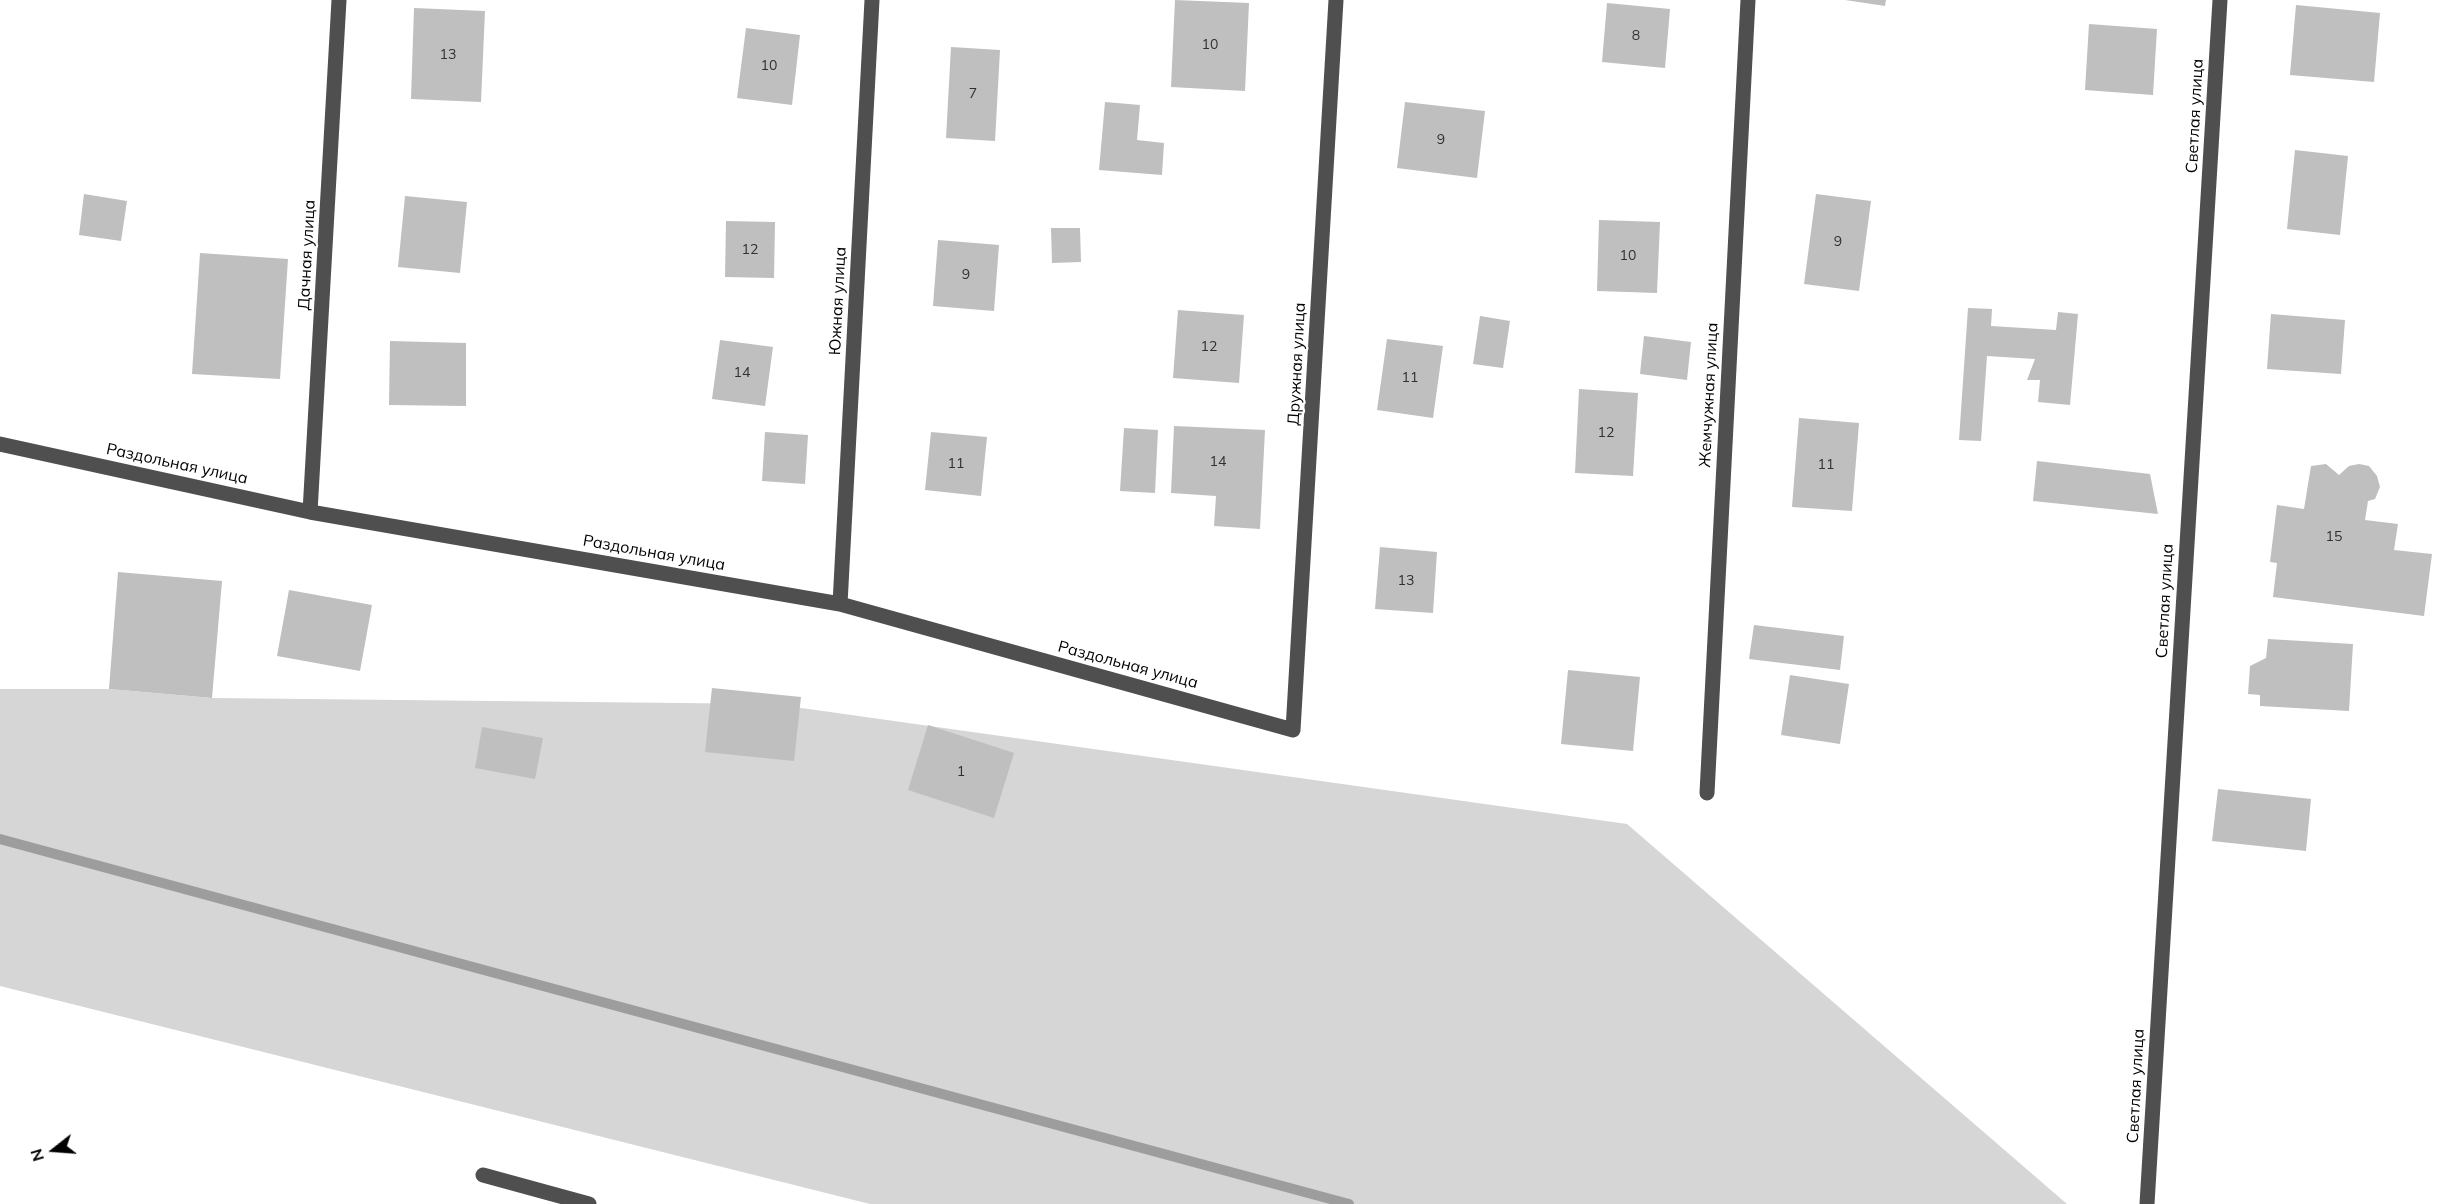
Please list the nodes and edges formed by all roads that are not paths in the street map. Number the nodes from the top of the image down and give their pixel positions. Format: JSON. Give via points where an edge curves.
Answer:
{"nodes":[{"id":1,"x":339,"y":0,"type":"edge"},
{"id":2,"x":872,"y":0,"type":"edge"},
{"id":3,"x":1336,"y":0,"type":"edge"},
{"id":4,"x":1748,"y":0,"type":"edge"},
{"id":5,"x":2220,"y":0,"type":"edge"},
{"id":6,"x":0,"y":444,"type":"edge"},
{"id":7,"x":310,"y":512,"type":"junction"},
{"id":8,"x":840,"y":604,"type":"junction"},
{"id":9,"x":1293,"y":730,"type":"joint"},
{"id":10,"x":1707,"y":793,"type":"dead end"},
{"id":11,"x":483,"y":1175,"type":"dead end"},
{"id":12,"x":588,"y":1204,"type":"edge"},
{"id":13,"x":2147,"y":1204,"type":"edge"}],
"edges":[{"from":1,"to":7,"type":"street","name":"Дачная улица"},
{"from":2,"to":8,"type":"street","name":"Южная улица"},
{"from":3,"to":9,"type":"street","name":"Дружная улица"},
{"from":4,"to":10,"type":"street","name":"Жемчужная улица"},
{"from":5,"to":13,"type":"street","name":"Светлая улица"},
{"from":6,"to":7,"type":"street","name":"Раздольная улица"},
{"from":7,"to":8,"type":"street","name":"Раздольная улица"},
{"from":8,"to":9,"type":"street","name":"Раздольная улица"},
{"from":11,"to":12,"type":"street"}]}
